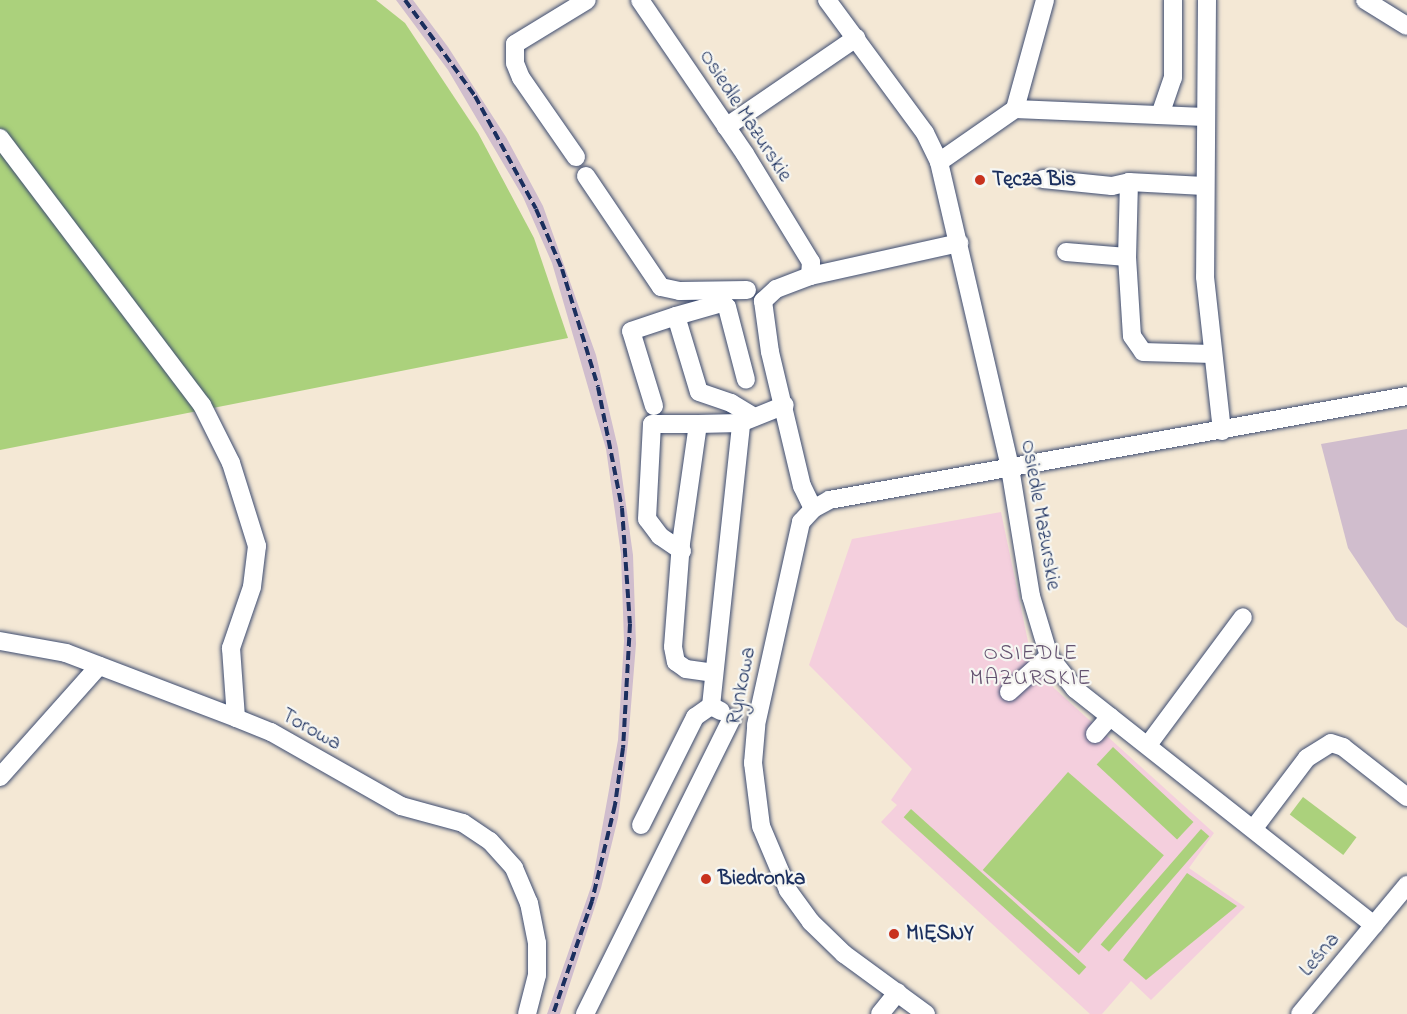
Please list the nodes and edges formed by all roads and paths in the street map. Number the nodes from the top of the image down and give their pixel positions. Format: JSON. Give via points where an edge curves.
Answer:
{"nodes":[{"id":1,"x":587,"y":0,"type":"edge"},
{"id":2,"x":640,"y":0,"type":"edge"},
{"id":3,"x":827,"y":0,"type":"edge"},
{"id":4,"x":1045,"y":0,"type":"edge"},
{"id":5,"x":1173,"y":0,"type":"edge"},
{"id":6,"x":1207,"y":0,"type":"edge"},
{"id":7,"x":1365,"y":0,"type":"edge"},
{"id":8,"x":1407,"y":26,"type":"edge"},
{"id":9,"x":856,"y":38,"type":"junction"},
{"id":10,"x":1015,"y":109,"type":"junction"},
{"id":11,"x":1160,"y":115,"type":"junction"},
{"id":12,"x":1204,"y":117,"type":"junction"},
{"id":13,"x":726,"y":127,"type":"junction"},
{"id":14,"x":0,"y":138,"type":"edge"},
{"id":15,"x":576,"y":157,"type":"dead end"},
{"id":16,"x":939,"y":162,"type":"junction"},
{"id":17,"x":586,"y":176,"type":"dead end"},
{"id":18,"x":1042,"y":179,"type":"dead end"},
{"id":19,"x":1129,"y":182,"type":"junction"},
{"id":20,"x":1204,"y":186,"type":"junction"},
{"id":21,"x":959,"y":243,"type":"junction"},
{"id":22,"x":1066,"y":252,"type":"dead end"},
{"id":23,"x":1127,"y":257,"type":"junction"},
{"id":24,"x":810,"y":276,"type":"junction"},
{"id":25,"x":747,"y":290,"type":"junction"},
{"id":26,"x":763,"y":301,"type":"junction"},
{"id":27,"x":727,"y":307,"type":"junction"},
{"id":28,"x":676,"y":316,"type":"junction"},
{"id":29,"x":1212,"y":354,"type":"junction"},
{"id":30,"x":746,"y":380,"type":"dead end"},
{"id":31,"x":1407,"y":396,"type":"edge"},
{"id":32,"x":785,"y":405,"type":"junction"},
{"id":33,"x":654,"y":406,"type":"dead end"},
{"id":34,"x":748,"y":420,"type":"junction"},
{"id":35,"x":698,"y":424,"type":"junction"},
{"id":36,"x":1222,"y":431,"type":"junction"},
{"id":37,"x":1010,"y":468,"type":"junction"},
{"id":38,"x":813,"y":509,"type":"junction"},
{"id":39,"x":682,"y":551,"type":"junction"},
{"id":40,"x":1243,"y":617,"type":"dead end"},
{"id":41,"x":0,"y":641,"type":"edge"},
{"id":42,"x":1049,"y":656,"type":"junction"},
{"id":43,"x":99,"y":666,"type":"junction"},
{"id":44,"x":713,"y":673,"type":"junction"},
{"id":45,"x":1009,"y":692,"type":"dead end"},
{"id":46,"x":711,"y":705,"type":"junction"},
{"id":47,"x":236,"y":717,"type":"junction"},
{"id":48,"x":1110,"y":717,"type":"junction"},
{"id":49,"x":732,"y":718,"type":"junction"},
{"id":50,"x":756,"y":725,"type":"junction"},
{"id":51,"x":1095,"y":734,"type":"dead end"},
{"id":52,"x":1148,"y":745,"type":"junction"},
{"id":53,"x":0,"y":777,"type":"edge"},
{"id":54,"x":1407,"y":797,"type":"edge"},
{"id":55,"x":641,"y":825,"type":"dead end"},
{"id":56,"x":1254,"y":828,"type":"junction"},
{"id":57,"x":1407,"y":885,"type":"edge"},
{"id":58,"x":1374,"y":925,"type":"junction"},
{"id":59,"x":898,"y":992,"type":"junction"},
{"id":60,"x":527,"y":1014,"type":"edge"},
{"id":61,"x":585,"y":1014,"type":"edge"},
{"id":62,"x":880,"y":1014,"type":"edge"},
{"id":63,"x":926,"y":1014,"type":"edge"},
{"id":64,"x":1300,"y":1014,"type":"edge"}],
"edges":[{"from":1,"to":15,"type":"street","via":[[515,44],[515,63],[521,78]]},
{"from":2,"to":13,"type":"street","name":"Osiedle Mazurskie"},
{"from":3,"to":9,"type":"street","name":"Osiedle Mazurskie"},
{"from":4,"to":10,"type":"street"},
{"from":5,"to":11,"type":"street","via":[[1173,78]]},
{"from":6,"to":12,"type":"street"},
{"from":7,"to":8,"type":"street"},
{"from":9,"to":13,"type":"street"},
{"from":9,"to":16,"type":"street","name":"Osiedle Mazurskie","via":[[925,133]]},
{"from":10,"to":11,"type":"street"},
{"from":10,"to":16,"type":"street"},
{"from":11,"to":12,"type":"street"},
{"from":12,"to":20,"type":"street"},
{"from":13,"to":24,"type":"street","name":"Osiedle Mazurskie","via":[[812,262]]},
{"from":14,"to":47,"type":"street","via":[[202,405],[244,496],[257,546],[252,587],[231,648]]},
{"from":16,"to":21,"type":"street","name":"Osiedle Mazurskie"},
{"from":17,"to":25,"type":"street","via":[[661,287],[680,291]]},
{"from":18,"to":19,"type":"street","via":[[1112,186]]},
{"from":19,"to":20,"type":"street"},
{"from":19,"to":23,"type":"street"},
{"from":20,"to":29,"type":"street","via":[[1205,277]]},
{"from":21,"to":24,"type":"street"},
{"from":21,"to":37,"type":"street","name":"Osiedle Mazurskie"},
{"from":22,"to":23,"type":"street"},
{"from":23,"to":29,"type":"street","via":[[1132,336],[1143,352]]},
{"from":24,"to":26,"type":"street","via":[[777,289]]},
{"from":25,"to":26,"type":"street"},
{"from":25,"to":27,"type":"street"},
{"from":26,"to":32,"type":"street","via":[[770,352]]},
{"from":27,"to":28,"type":"street","via":[[722,303]]},
{"from":27,"to":30,"type":"street"},
{"from":28,"to":33,"type":"street","via":[[631,330]]},
{"from":28,"to":34,"type":"street","via":[[699,392],[731,403]]},
{"from":29,"to":36,"type":"street"},
{"from":31,"to":36,"type":"street"},
{"from":32,"to":34,"type":"street"},
{"from":32,"to":38,"type":"street","via":[[802,486]]},
{"from":34,"to":35,"type":"street"},
{"from":34,"to":44,"type":"street"},
{"from":35,"to":39,"type":"street"},
{"from":35,"to":39,"type":"street","via":[[652,423],[646,519],[660,536]]},
{"from":36,"to":37,"type":"street"},
{"from":37,"to":38,"type":"street","via":[[829,500]]},
{"from":37,"to":42,"type":"street","name":"Osiedle Mazurskie","via":[[1031,596]]},
{"from":38,"to":50,"type":"street","name":"Rynkowa","via":[[801,522],[794,543]]},
{"from":39,"to":44,"type":"street","via":[[676,662],[686,669]]},
{"from":40,"to":52,"type":"street"},
{"from":41,"to":43,"type":"street","name":"Torowa","via":[[66,653]]},
{"from":42,"to":45,"type":"street"},
{"from":42,"to":48,"type":"street","name":"Osiedle Mazurskie","via":[[1075,689]]},
{"from":43,"to":47,"type":"street","name":"Torowa"},
{"from":43,"to":53,"type":"street"},
{"from":44,"to":46,"type":"street"},
{"from":46,"to":49,"type":"street"},
{"from":46,"to":55,"type":"street","via":[[695,717]]},
{"from":47,"to":60,"type":"street","name":"Torowa","via":[[271,732],[402,806],[463,823],[490,841],[514,868],[529,903],[537,943],[537,975]]},
{"from":48,"to":51,"type":"street"},
{"from":48,"to":52,"type":"street","name":"Osiedle Mazurskie"},
{"from":49,"to":50,"type":"street"},
{"from":49,"to":61,"type":"street"},
{"from":50,"to":59,"type":"street","name":"Rynkowa","via":[[753,763],[761,826],[788,890],[811,922],[844,954]]},
{"from":52,"to":56,"type":"street","name":"Osiedle Mazurskie"},
{"from":54,"to":56,"type":"street","via":[[1343,747],[1331,743],[1307,758]]},
{"from":56,"to":58,"type":"street","name":"Osiedle Mazurskie"},
{"from":57,"to":58,"type":"street","name":"Leśna"},
{"from":58,"to":64,"type":"street","name":"Leśna"},
{"from":59,"to":62,"type":"street"},
{"from":59,"to":63,"type":"street","name":"Rynkowa"}]}
